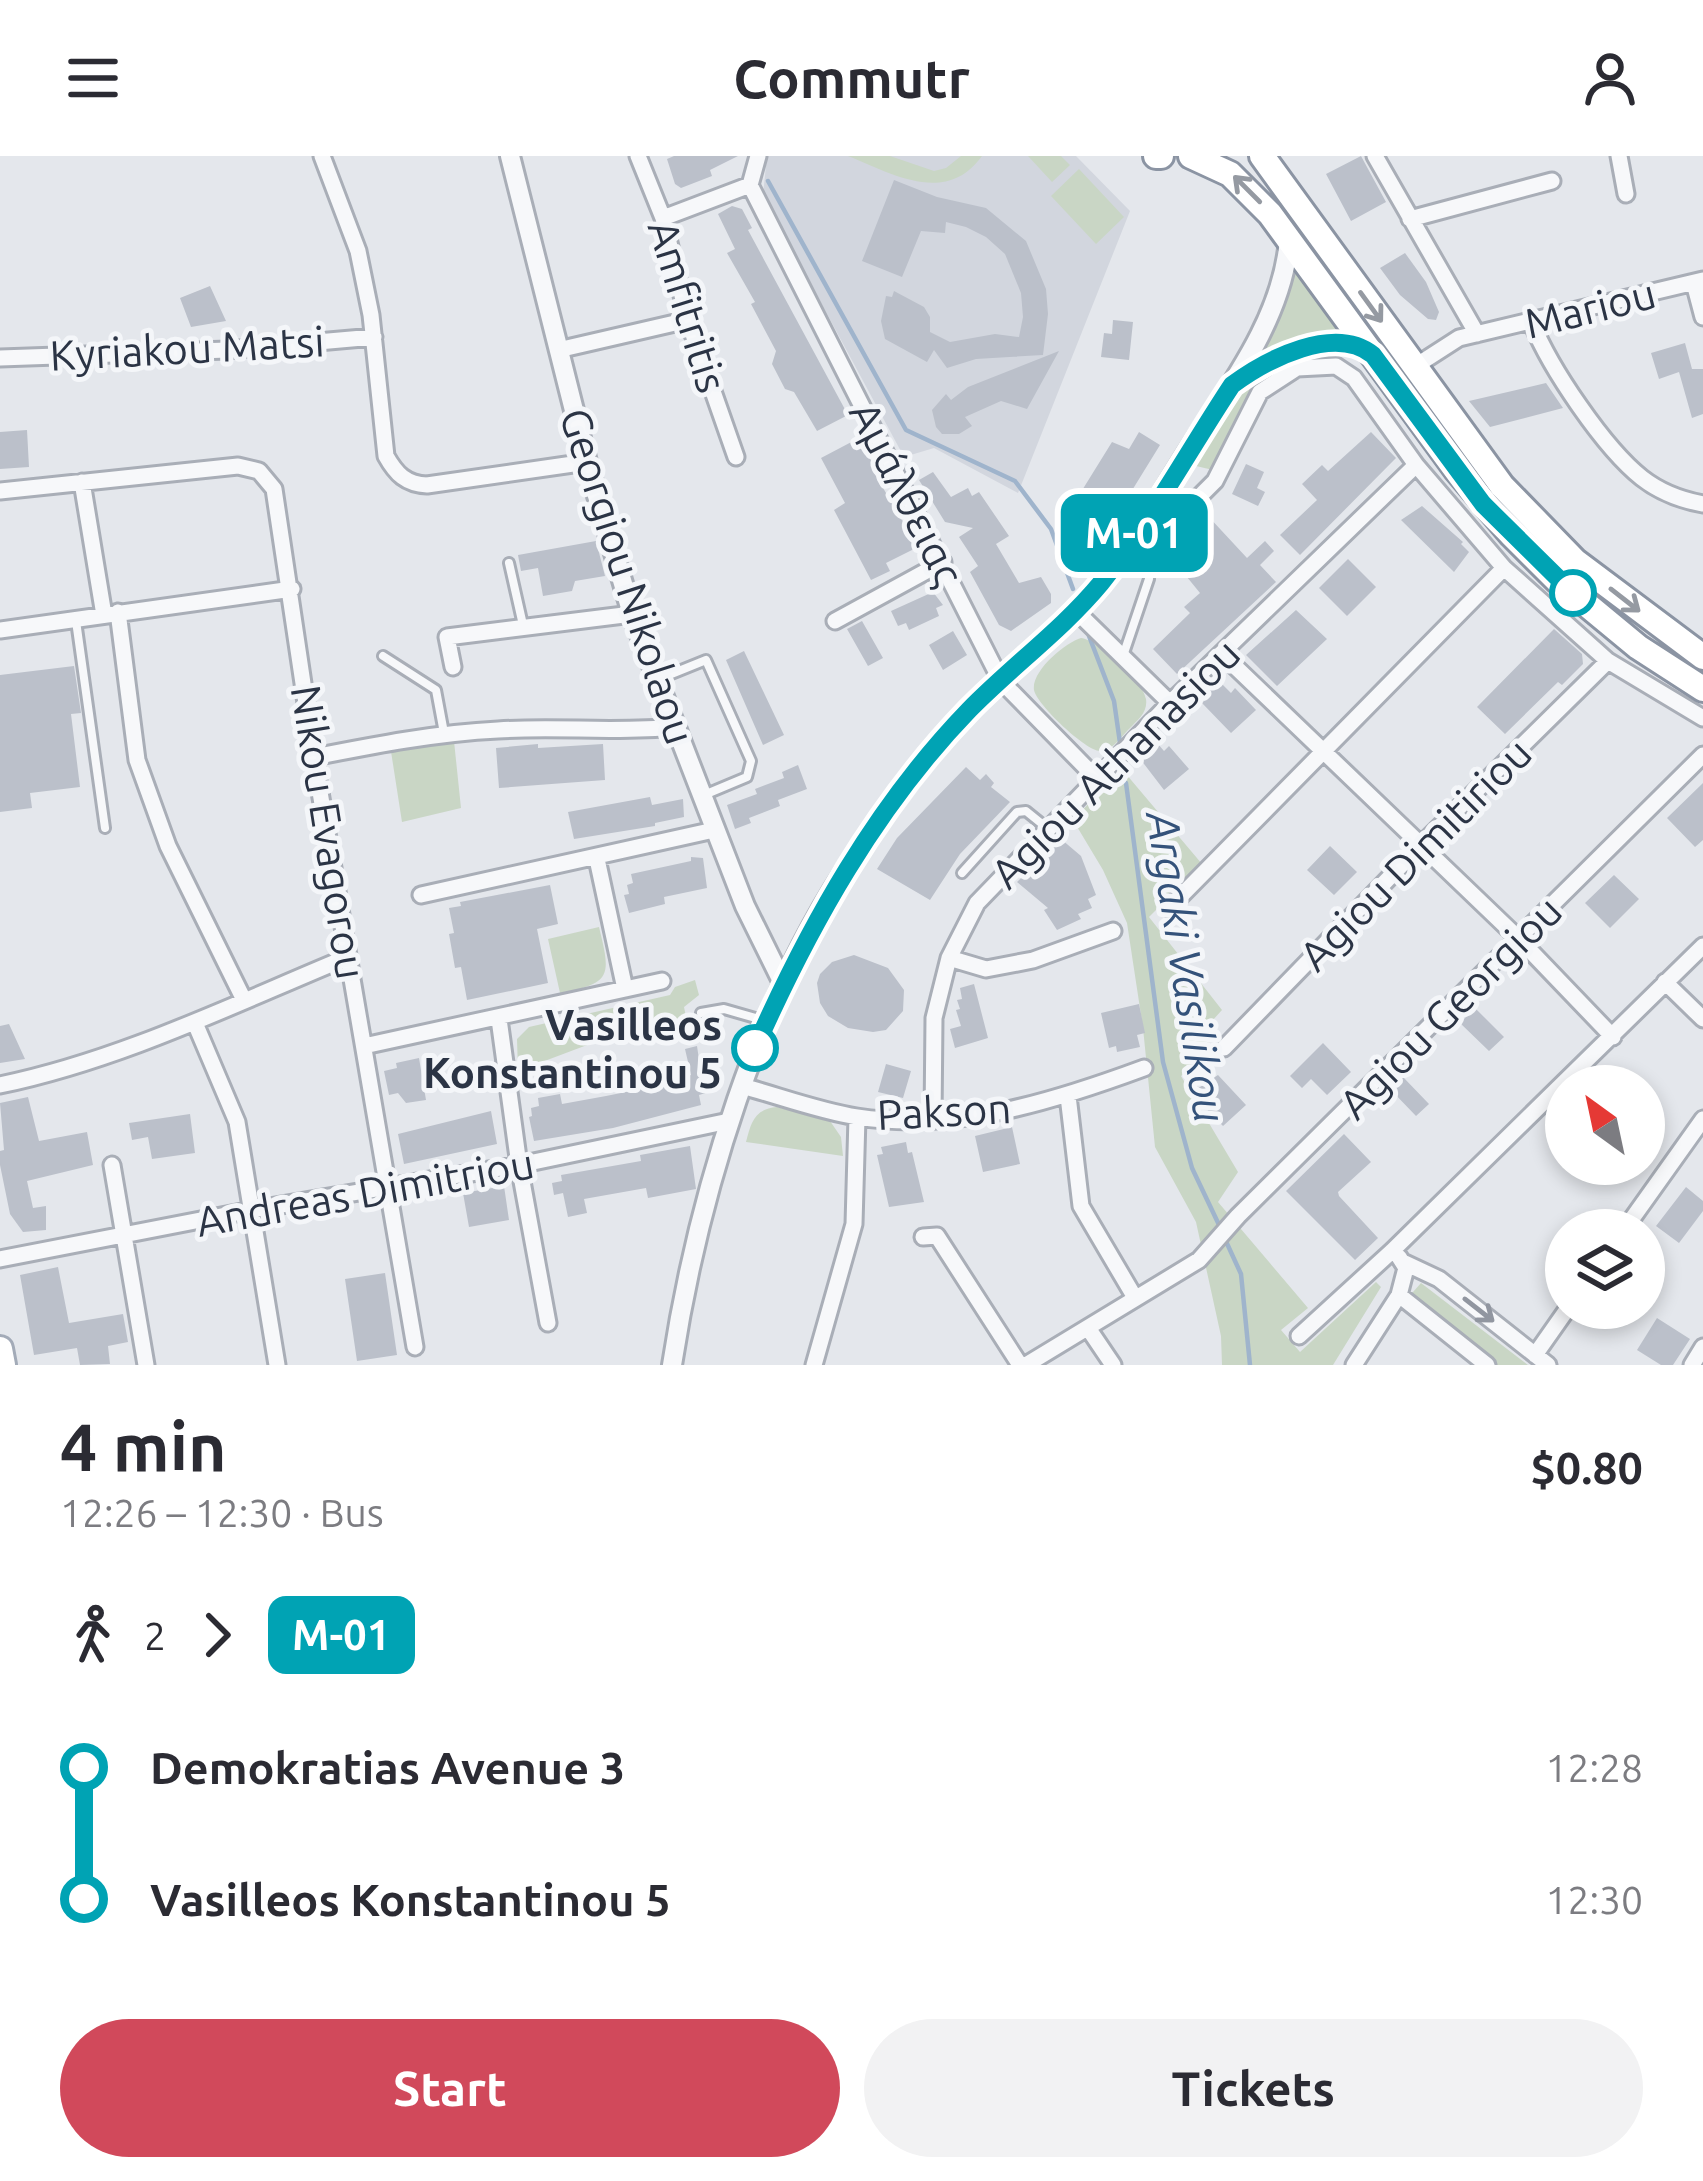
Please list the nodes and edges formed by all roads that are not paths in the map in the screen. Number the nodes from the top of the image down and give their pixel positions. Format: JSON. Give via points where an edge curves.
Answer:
{"nodes":[{"id":1,"x":322,"y":156,"type":"edge"},
{"id":2,"x":510,"y":156,"type":"edge"},
{"id":3,"x":638,"y":156,"type":"edge"},
{"id":4,"x":758,"y":156,"type":"edge"},
{"id":5,"x":1191,"y":156,"type":"edge"},
{"id":6,"x":1262,"y":156,"type":"edge"},
{"id":7,"x":1375,"y":156,"type":"edge"},
{"id":8,"x":1619,"y":156,"type":"edge"},
{"id":9,"x":1552,"y":181,"type":"dead end"},
{"id":10,"x":750,"y":185,"type":"junction"},
{"id":11,"x":1626,"y":194,"type":"dead end"},
{"id":12,"x":663,"y":218,"type":"junction"},
{"id":13,"x":1410,"y":219,"type":"junction"},
{"id":14,"x":1289,"y":239,"type":"junction"},
{"id":15,"x":1698,"y":282,"type":"edge"},
{"id":16,"x":1703,"y":317,"type":"edge"},
{"id":17,"x":688,"y":320,"type":"junction"},
{"id":18,"x":1532,"y":323,"type":"junction"},
{"id":19,"x":1477,"y":334,"type":"junction"},
{"id":20,"x":374,"y":337,"type":"junction"},
{"id":21,"x":558,"y":350,"type":"junction"},
{"id":22,"x":1373,"y":355,"type":"junction"},
{"id":23,"x":0,"y":358,"type":"edge"},
{"id":24,"x":1414,"y":367,"type":"junction"},
{"id":25,"x":1232,"y":385,"type":"junction"},
{"id":26,"x":736,"y":457,"type":"dead end"},
{"id":27,"x":587,"y":462,"type":"junction"},
{"id":28,"x":1416,"y":465,"type":"junction"},
{"id":29,"x":82,"y":482,"type":"junction"},
{"id":30,"x":0,"y":491,"type":"edge"},
{"id":31,"x":1185,"y":501,"type":"dead end"},
{"id":32,"x":1703,"y":504,"type":"edge"},
{"id":33,"x":508,"y":562,"type":"dead end"},
{"id":34,"x":943,"y":562,"type":"junction"},
{"id":35,"x":1504,"y":568,"type":"junction"},
{"id":36,"x":1149,"y":579,"type":"dead end"},
{"id":37,"x":292,"y":589,"type":"junction"},
{"id":38,"x":1075,"y":610,"type":"junction"},
{"id":39,"x":111,"y":613,"type":"junction"},
{"id":40,"x":632,"y":614,"type":"junction"},
{"id":41,"x":76,"y":619,"type":"junction"},
{"id":42,"x":835,"y":621,"type":"dead end"},
{"id":43,"x":523,"y":625,"type":"junction"},
{"id":44,"x":0,"y":630,"type":"edge"},
{"id":45,"x":1124,"y":653,"type":"junction"},
{"id":46,"x":1222,"y":654,"type":"junction"},
{"id":47,"x":383,"y":656,"type":"dead end"},
{"id":48,"x":1703,"y":657,"type":"edge"},
{"id":49,"x":1608,"y":661,"type":"junction"},
{"id":50,"x":453,"y":667,"type":"dead end"},
{"id":51,"x":658,"y":680,"type":"junction"},
{"id":52,"x":1001,"y":681,"type":"junction"},
{"id":53,"x":1703,"y":689,"type":"edge"},
{"id":54,"x":1170,"y":703,"type":"junction"},
{"id":55,"x":1703,"y":718,"type":"edge"},
{"id":56,"x":675,"y":727,"type":"junction"},
{"id":57,"x":445,"y":735,"type":"junction"},
{"id":58,"x":1322,"y":752,"type":"junction"},
{"id":59,"x":1703,"y":755,"type":"edge"},
{"id":60,"x":314,"y":757,"type":"junction"},
{"id":61,"x":1096,"y":778,"type":"junction"},
{"id":62,"x":702,"y":796,"type":"junction"},
{"id":63,"x":105,"y":828,"type":"dead end"},
{"id":64,"x":1047,"y":828,"type":"junction"},
{"id":65,"x":714,"y":830,"type":"junction"},
{"id":66,"x":1420,"y":846,"type":"junction"},
{"id":67,"x":597,"y":859,"type":"junction"},
{"id":68,"x":962,"y":873,"type":"dead end"},
{"id":69,"x":421,"y":895,"type":"dead end"},
{"id":70,"x":1169,"y":908,"type":"dead end"},
{"id":71,"x":1113,"y":931,"type":"dead end"},
{"id":72,"x":1519,"y":939,"type":"junction"},
{"id":73,"x":1703,"y":946,"type":"edge"},
{"id":74,"x":348,"y":956,"type":"junction"},
{"id":75,"x":949,"y":958,"type":"junction"},
{"id":76,"x":662,"y":981,"type":"dead end"},
{"id":77,"x":783,"y":982,"type":"junction"},
{"id":78,"x":1665,"y":982,"type":"junction"},
{"id":79,"x":625,"y":989,"type":"junction"},
{"id":80,"x":244,"y":1000,"type":"junction"},
{"id":81,"x":701,"y":1013,"type":"dead end"},
{"id":82,"x":499,"y":1019,"type":"junction"},
{"id":83,"x":1703,"y":1019,"type":"edge"},
{"id":84,"x":195,"y":1022,"type":"junction"},
{"id":85,"x":767,"y":1022,"type":"junction"},
{"id":86,"x":1613,"y":1036,"type":"junction"},
{"id":87,"x":364,"y":1046,"type":"junction"},
{"id":88,"x":1224,"y":1048,"type":"dead end"},
{"id":89,"x":1144,"y":1069,"type":"dead end"},
{"id":90,"x":0,"y":1085,"type":"edge"},
{"id":91,"x":742,"y":1086,"type":"junction"},
{"id":92,"x":1068,"y":1096,"type":"junction"},
{"id":93,"x":857,"y":1117,"type":"junction"},
{"id":94,"x":1703,"y":1119,"type":"edge"},
{"id":95,"x":933,"y":1120,"type":"junction"},
{"id":96,"x":729,"y":1121,"type":"junction"},
{"id":97,"x":112,"y":1165,"type":"dead end"},
{"id":98,"x":519,"y":1165,"type":"junction"},
{"id":99,"x":389,"y":1188,"type":"junction"},
{"id":100,"x":1639,"y":1209,"type":"edge"},
{"id":101,"x":252,"y":1210,"type":"junction"},
{"id":102,"x":923,"y":1237,"type":"dead end"},
{"id":103,"x":125,"y":1238,"type":"junction"},
{"id":104,"x":1398,"y":1257,"type":"junction"},
{"id":105,"x":0,"y":1259,"type":"edge"},
{"id":106,"x":1399,"y":1295,"type":"junction"},
{"id":107,"x":1134,"y":1296,"type":"junction"},
{"id":108,"x":548,"y":1323,"type":"dead end"},
{"id":109,"x":1088,"y":1328,"type":"junction"},
{"id":110,"x":1558,"y":1329,"type":"edge"},
{"id":111,"x":1299,"y":1336,"type":"dead end"},
{"id":112,"x":415,"y":1347,"type":"dead end"},
{"id":113,"x":1703,"y":1347,"type":"edge"},
{"id":114,"x":0,"y":1353,"type":"edge"},
{"id":115,"x":1542,"y":1360,"type":"edge"},
{"id":116,"x":3,"y":1365,"type":"edge"},
{"id":117,"x":146,"y":1365,"type":"edge"},
{"id":118,"x":277,"y":1365,"type":"edge"},
{"id":119,"x":672,"y":1365,"type":"edge"},
{"id":120,"x":814,"y":1365,"type":"edge"},
{"id":121,"x":1023,"y":1365,"type":"edge"},
{"id":122,"x":1113,"y":1365,"type":"edge"},
{"id":123,"x":1354,"y":1365,"type":"edge"},
{"id":124,"x":1487,"y":1365,"type":"edge"},
{"id":125,"x":1692,"y":1365,"type":"edge"}],
"edges":[{"from":1,"to":20,"type":"street","via":[[358,251]]},
{"from":2,"to":21,"type":"street","name":"Georgiou Nikolaou"},
{"from":3,"to":12,"type":"street","name":"Amfitritis"},
{"from":4,"to":10,"type":"street"},
{"from":14,"to":5,"type":"main road","one_way":true,"via":[[1249,189]]},
{"from":6,"to":24,"type":"main road","one_way":true},
{"from":7,"to":13,"type":"street","name":"Mariou"},
{"from":8,"to":11,"type":"street"},
{"from":9,"to":13,"type":"street"},
{"from":10,"to":12,"type":"street"},
{"from":10,"to":34,"type":"street","name":"Αμάλθειας"},
{"from":12,"to":17,"type":"street","name":"Amfitritis"},
{"from":13,"to":19,"type":"street","name":"Mariou"},
{"from":14,"to":22,"type":"main road"},
{"from":14,"to":25,"type":"street","via":[[1278,292]]},
{"from":15,"to":16,"type":"street"},
{"from":15,"to":18,"type":"street","name":"Mariou"},
{"from":17,"to":21,"type":"street"},
{"from":17,"to":26,"type":"street","name":"Amfitritis"},
{"from":18,"to":19,"type":"street","name":"Mariou"},
{"from":18,"to":32,"type":"street","via":[[1555,369],[1626,462],[1655,488]]},
{"from":19,"to":24,"type":"street","name":"Mariou"},
{"from":20,"to":23,"type":"street","name":"Kyriakou Matsi"},
{"from":20,"to":27,"type":"street","via":[[386,456],[403,478],[427,485]]},
{"from":21,"to":27,"type":"street","name":"Georgiou Nikolaou"},
{"from":22,"to":25,"type":"street","via":[[1348,341],[1302,350],[1266,361]]},
{"from":22,"to":53,"type":"main road","via":[[1512,535],[1638,647]]},
{"from":24,"to":48,"type":"main road","one_way":true,"via":[[1530,517]]},
{"from":25,"to":38,"type":"street"},
{"from":27,"to":40,"type":"street","name":"Georgiou Nikolaou"},
{"from":28,"to":31,"type":"street","via":[[1354,378],[1336,365],[1312,365],[1259,392],[1215,481]]},
{"from":28,"to":35,"type":"street"},
{"from":28,"to":46,"type":"street","name":"Agiou Athanasiou"},
{"from":29,"to":30,"type":"street"},
{"from":29,"to":37,"type":"street","name":"Nikou Evagorou","via":[[238,466],[259,471],[278,500]]},
{"from":29,"to":39,"type":"street"},
{"from":33,"to":43,"type":"lane"},
{"from":34,"to":42,"type":"street"},
{"from":34,"to":52,"type":"street","name":"Αμάλθειας"},
{"from":35,"to":49,"type":"street"},
{"from":35,"to":58,"type":"street"},
{"from":36,"to":45,"type":"lane"},
{"from":37,"to":39,"type":"street"},
{"from":37,"to":60,"type":"street","name":"Nikou Evagorou"},
{"from":38,"to":45,"type":"street"},
{"from":38,"to":52,"type":"street"},
{"from":39,"to":41,"type":"street"},
{"from":39,"to":80,"type":"street","via":[[137,760]]},
{"from":40,"to":43,"type":"street"},
{"from":40,"to":51,"type":"street","name":"Georgiou Nikolaou"},
{"from":41,"to":44,"type":"street"},
{"from":41,"to":63,"type":"lane"},
{"from":43,"to":50,"type":"street","via":[[447,637]]},
{"from":45,"to":54,"type":"street"},
{"from":46,"to":54,"type":"street","name":"Agiou Athanasiou"},
{"from":46,"to":58,"type":"street"},
{"from":47,"to":57,"type":"lane","via":[[436,690]]},
{"from":49,"to":55,"type":"street"},
{"from":49,"to":66,"type":"street","name":"Agiou Dimitiriou"},
{"from":51,"to":56,"type":"street","name":"Georgiou Nikolaou"},
{"from":51,"to":62,"type":"lane","via":[[706,660],[751,761],[747,777]]},
{"from":52,"to":61,"type":"street","name":"Αμάλθειας"},
{"from":52,"to":77,"type":"street","via":[[942,741],[853,859]]},
{"from":54,"to":61,"type":"street","name":"Agiou Athanasiou"},
{"from":56,"to":57,"type":"street"},
{"from":56,"to":62,"type":"street","name":"Georgiou Nikolaou"},
{"from":57,"to":60,"type":"street"},
{"from":58,"to":66,"type":"street"},
{"from":58,"to":70,"type":"street"},
{"from":59,"to":72,"type":"street","name":"Agiou Georgiou"},
{"from":60,"to":74,"type":"street","name":"Nikou Evagorou"},
{"from":61,"to":64,"type":"street","name":"Agiou Athanasiou"},
{"from":62,"to":65,"type":"street","name":"Georgiou Nikolaou"},
{"from":64,"to":68,"type":"lane","via":[[1017,812]]},
{"from":64,"to":75,"type":"street","name":"Agiou Athanasiou","via":[[977,903]]},
{"from":65,"to":67,"type":"street"},
{"from":65,"to":77,"type":"street","name":"Georgiou Nikolaou"},
{"from":66,"to":72,"type":"street"},
{"from":66,"to":88,"type":"street","name":"Agiou Dimitiriou"},
{"from":67,"to":69,"type":"street"},
{"from":67,"to":79,"type":"street"},
{"from":71,"to":75,"type":"street","via":[[986,969]]},
{"from":72,"to":86,"type":"street"},
{"from":72,"to":107,"type":"street","name":"Agiou Georgiou","via":[[1199,1260]]},
{"from":73,"to":78,"type":"street"},
{"from":74,"to":80,"type":"street"},
{"from":74,"to":87,"type":"street","name":"Nikou Evagorou"},
{"from":75,"to":95,"type":"street","name":"Agiou Athanasiou","via":[[934,1018]]},
{"from":76,"to":79,"type":"street"},
{"from":77,"to":85,"type":"street"},
{"from":78,"to":83,"type":"street"},
{"from":78,"to":86,"type":"street"},
{"from":79,"to":82,"type":"street"},
{"from":80,"to":84,"type":"street"},
{"from":81,"to":85,"type":"lane","via":[[724,1009]]},
{"from":82,"to":87,"type":"street"},
{"from":82,"to":98,"type":"street"},
{"from":84,"to":90,"type":"street"},
{"from":84,"to":101,"type":"street","via":[[237,1122]]},
{"from":85,"to":91,"type":"street"},
{"from":86,"to":104,"type":"street"},
{"from":87,"to":99,"type":"street","name":"Nikou Evagorou"},
{"from":89,"to":92,"type":"street","name":"Pakson"},
{"from":91,"to":93,"type":"street","name":"Pakson"},
{"from":91,"to":96,"type":"street"},
{"from":92,"to":95,"type":"street","name":"Pakson"},
{"from":92,"to":107,"type":"street","via":[[1081,1206]]},
{"from":93,"to":95,"type":"street","name":"Pakson"},
{"from":93,"to":120,"type":"street","via":[[854,1224]]},
{"from":94,"to":100,"type":"street"},
{"from":96,"to":98,"type":"street","name":"Andreas Dimitriou"},
{"from":96,"to":119,"type":"street"},
{"from":97,"to":103,"type":"street"},
{"from":98,"to":99,"type":"street","name":"Andreas Dimitriou"},
{"from":98,"to":108,"type":"street"},
{"from":99,"to":101,"type":"street","name":"Andreas Dimitriou"},
{"from":99,"to":112,"type":"street","name":"Nikou Evagorou"},
{"from":101,"to":103,"type":"street","name":"Andreas Dimitriou"},
{"from":101,"to":118,"type":"street"},
{"from":102,"to":121,"type":"street","via":[[938,1236]]},
{"from":103,"to":105,"type":"street","name":"Andreas Dimitriou"},
{"from":103,"to":117,"type":"street"},
{"from":104,"to":106,"type":"street","via":[[1406,1275]]},
{"from":104,"to":111,"type":"street"},
{"from":104,"to":115,"type":"street","one_way":true},
{"from":106,"to":123,"type":"street"},
{"from":106,"to":124,"type":"street"},
{"from":107,"to":109,"type":"street","name":"Agiou Georgiou"},
{"from":109,"to":121,"type":"street","name":"Agiou Georgiou"},
{"from":109,"to":122,"type":"street"},
{"from":110,"to":115,"type":"street"},
{"from":113,"to":125,"type":"street"},
{"from":114,"to":116,"type":"main road"}]}
